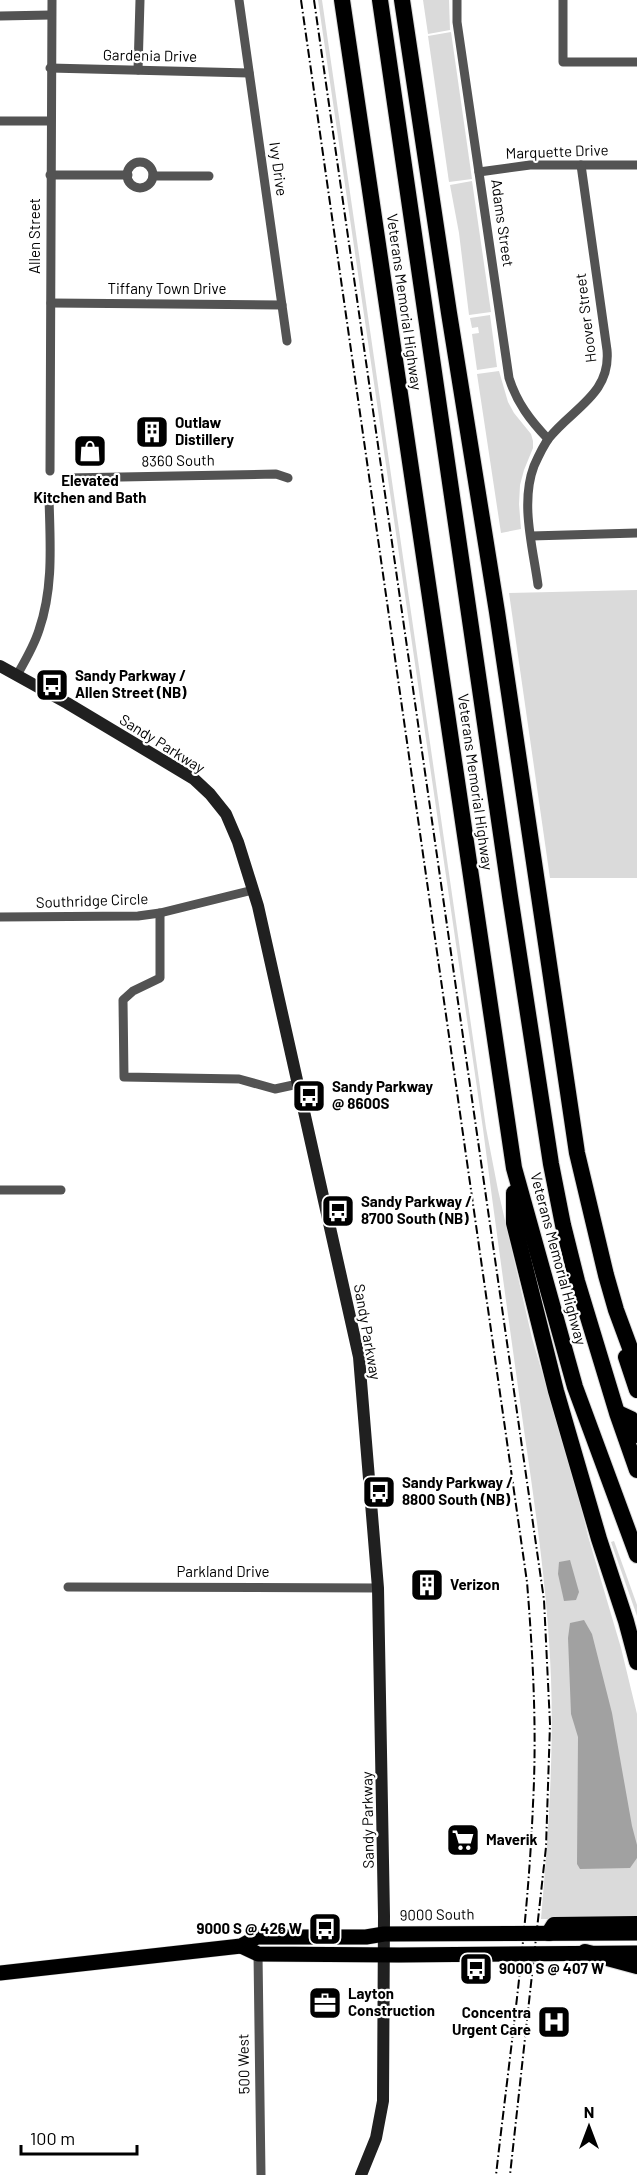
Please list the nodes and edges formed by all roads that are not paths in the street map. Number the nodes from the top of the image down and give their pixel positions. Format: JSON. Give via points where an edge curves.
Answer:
{"nodes":[{"id":1,"x":51,"y":0,"type":"edge"},
{"id":2,"x":140,"y":0,"type":"edge"},
{"id":3,"x":239,"y":0,"type":"edge"},
{"id":4,"x":342,"y":0,"type":"edge"},
{"id":5,"x":380,"y":0,"type":"edge"},
{"id":6,"x":402,"y":0,"type":"edge"},
{"id":7,"x":457,"y":0,"type":"edge"},
{"id":8,"x":563,"y":0,"type":"edge"},
{"id":9,"x":51,"y":15,"type":"junction"},
{"id":10,"x":0,"y":16,"type":"edge"},
{"id":11,"x":637,"y":62,"type":"edge"},
{"id":12,"x":50,"y":68,"type":"junction"},
{"id":13,"x":138,"y":70,"type":"junction"},
{"id":14,"x":249,"y":73,"type":"junction"},
{"id":15,"x":0,"y":121,"type":"edge"},
{"id":16,"x":50,"y":121,"type":"junction"},
{"id":17,"x":581,"y":165,"type":"junction"},
{"id":18,"x":637,"y":165,"type":"edge"},
{"id":19,"x":479,"y":172,"type":"junction"},
{"id":20,"x":50,"y":175,"type":"junction"},
{"id":21,"x":128,"y":175,"type":"junction"},
{"id":22,"x":153,"y":176,"type":"junction"},
{"id":23,"x":209,"y":176,"type":"dead end"},
{"id":24,"x":51,"y":303,"type":"junction"},
{"id":25,"x":282,"y":305,"type":"junction"},
{"id":26,"x":287,"y":341,"type":"dead end"},
{"id":27,"x":548,"y":439,"type":"junction"},
{"id":28,"x":50,"y":471,"type":"dead end"},
{"id":29,"x":288,"y":477,"type":"dead end"},
{"id":30,"x":67,"y":478,"type":"dead end"},
{"id":31,"x":49,"y":497,"type":"dead end"},
{"id":32,"x":637,"y":533,"type":"edge"},
{"id":33,"x":531,"y":536,"type":"junction"},
{"id":34,"x":538,"y":585,"type":"dead end"},
{"id":35,"x":0,"y":666,"type":"edge"},
{"id":36,"x":17,"y":675,"type":"junction"},
{"id":37,"x":253,"y":890,"type":"junction"},
{"id":38,"x":160,"y":913,"type":"junction"},
{"id":39,"x":0,"y":917,"type":"edge"},
{"id":40,"x":298,"y":1084,"type":"junction"},
{"id":41,"x":514,"y":1168,"type":"junction"},
{"id":42,"x":0,"y":1190,"type":"edge"},
{"id":43,"x":61,"y":1190,"type":"dead end"},
{"id":44,"x":606,"y":1275,"type":"junction"},
{"id":45,"x":637,"y":1367,"type":"edge"},
{"id":46,"x":637,"y":1390,"type":"edge"},
{"id":47,"x":617,"y":1413,"type":"junction"},
{"id":48,"x":637,"y":1435,"type":"edge"},
{"id":49,"x":637,"y":1470,"type":"edge"},
{"id":50,"x":637,"y":1555,"type":"edge"},
{"id":51,"x":68,"y":1587,"type":"dead end"},
{"id":52,"x":378,"y":1588,"type":"junction"},
{"id":53,"x":637,"y":1662,"type":"edge"},
{"id":54,"x":637,"y":1924,"type":"edge"},
{"id":55,"x":549,"y":1933,"type":"junction"},
{"id":56,"x":637,"y":1933,"type":"edge"},
{"id":57,"x":384,"y":1934,"type":"junction"},
{"id":58,"x":241,"y":1946,"type":"junction"},
{"id":59,"x":585,"y":1952,"type":"junction"},
{"id":60,"x":637,"y":1953,"type":"edge"},
{"id":61,"x":258,"y":1954,"type":"junction"},
{"id":62,"x":384,"y":1954,"type":"junction"},
{"id":63,"x":637,"y":1966,"type":"edge"},
{"id":64,"x":0,"y":1973,"type":"edge"},
{"id":65,"x":261,"y":2175,"type":"edge"},
{"id":66,"x":361,"y":2175,"type":"edge"}],
"edges":[{"from":1,"to":9,"type":"street","name":"Allen Street"},
{"from":2,"to":13,"type":"street"},
{"from":3,"to":14,"type":"street","name":"Ivy Drive"},
{"from":4,"to":41,"type":"highway","name":"Veterans Memorial Highway"},
{"from":5,"to":47,"type":"highway","name":"Veterans Memorial Highway","via":[[551,1164],[563,1226]]},
{"from":6,"to":44,"type":"highway","via":[[577,1153]]},
{"from":7,"to":19,"type":"street","name":"Adams Street"},
{"from":8,"to":11,"type":"street","via":[[563,62]]},
{"from":9,"to":10,"type":"street"},
{"from":9,"to":12,"type":"street","name":"Allen Street"},
{"from":12,"to":13,"type":"street","name":"Gardenia Drive"},
{"from":12,"to":16,"type":"street","name":"Allen Street"},
{"from":13,"to":14,"type":"street","name":"Gardenia Drive"},
{"from":14,"to":25,"type":"street","name":"Ivy Drive"},
{"from":15,"to":16,"type":"street"},
{"from":16,"to":20,"type":"street","name":"Allen Street"},
{"from":17,"to":18,"type":"street","name":"Marquette Drive"},
{"from":17,"to":19,"type":"street","name":"Marquette Drive","via":[[530,165]]},
{"from":17,"to":27,"type":"street","name":"Hoover Street","via":[[607,370],[598,388]]},
{"from":19,"to":27,"type":"street","name":"Adams Street","via":[[509,378],[520,406]]},
{"from":20,"to":21,"type":"street"},
{"from":20,"to":24,"type":"street","name":"Allen Street"},
{"from":21,"to":22,"type":"street","via":[[132,185],[141,188],[149,185]]},
{"from":21,"to":22,"type":"street","via":[[133,165],[141,162],[151,168]]},
{"from":22,"to":23,"type":"street"},
{"from":24,"to":25,"type":"street","name":"Tiffany Town Drive"},
{"from":24,"to":28,"type":"street","name":"Allen Street"},
{"from":25,"to":26,"type":"street","name":"Ivy Drive"},
{"from":27,"to":33,"type":"street","name":"Hoover Street","via":[[529,481]]},
{"from":29,"to":30,"type":"street","name":"8360 South","via":[[276,474]]},
{"from":31,"to":36,"type":"street","via":[[48,596],[40,629]]},
{"from":32,"to":33,"type":"street"},
{"from":33,"to":34,"type":"street","name":"Hoover Street"},
{"from":35,"to":36,"type":"main road","name":"Sandy Parkway"},
{"from":36,"to":37,"type":"main road","name":"Sandy Parkway","via":[[202,786],[230,822]]},
{"from":37,"to":38,"type":"street","name":"Southridge Circle"},
{"from":37,"to":40,"type":"main road","name":"Sandy Parkway"},
{"from":38,"to":39,"type":"street","name":"Southridge Circle","via":[[114,918]]},
{"from":38,"to":40,"type":"street","via":[[160,978],[123,1000],[124,1077],[239,1079],[275,1089]]},
{"from":40,"to":52,"type":"main road","name":"Sandy Parkway","via":[[359,1357]]},
{"from":41,"to":50,"type":"highway","name":"Veterans Memorial Highway","via":[[574,1387]]},
{"from":41,"to":53,"type":"highway","via":[[514,1223],[527,1280],[555,1391]]},
{"from":42,"to":43,"type":"street"},
{"from":44,"to":45,"type":"highway"},
{"from":44,"to":46,"type":"highway","via":[[607,1297]]},
{"from":47,"to":48,"type":"highway","via":[[631,1419]]},
{"from":47,"to":49,"type":"highway","name":"Veterans Memorial Highway"},
{"from":51,"to":52,"type":"street","name":"Parkland Drive"},
{"from":52,"to":57,"type":"main road","name":"Sandy Parkway"},
{"from":54,"to":55,"type":"highway","via":[[554,1925]]},
{"from":55,"to":56,"type":"main road","name":"9000 South"},
{"from":55,"to":57,"type":"main road","name":"9000 South"},
{"from":57,"to":58,"type":"main road","name":"9000 South","via":[[257,1938]]},
{"from":57,"to":62,"type":"main road","name":"Sandy Parkway"},
{"from":58,"to":61,"type":"main road"},
{"from":58,"to":64,"type":"main road","name":"9000 South"},
{"from":59,"to":60,"type":"main road"},
{"from":59,"to":62,"type":"main road"},
{"from":59,"to":63,"type":"highway"},
{"from":61,"to":62,"type":"main road"},
{"from":61,"to":65,"type":"street","name":"500 West"},
{"from":62,"to":66,"type":"main road","name":"Sandy Parkway","via":[[383,2101],[376,2138]]}]}
